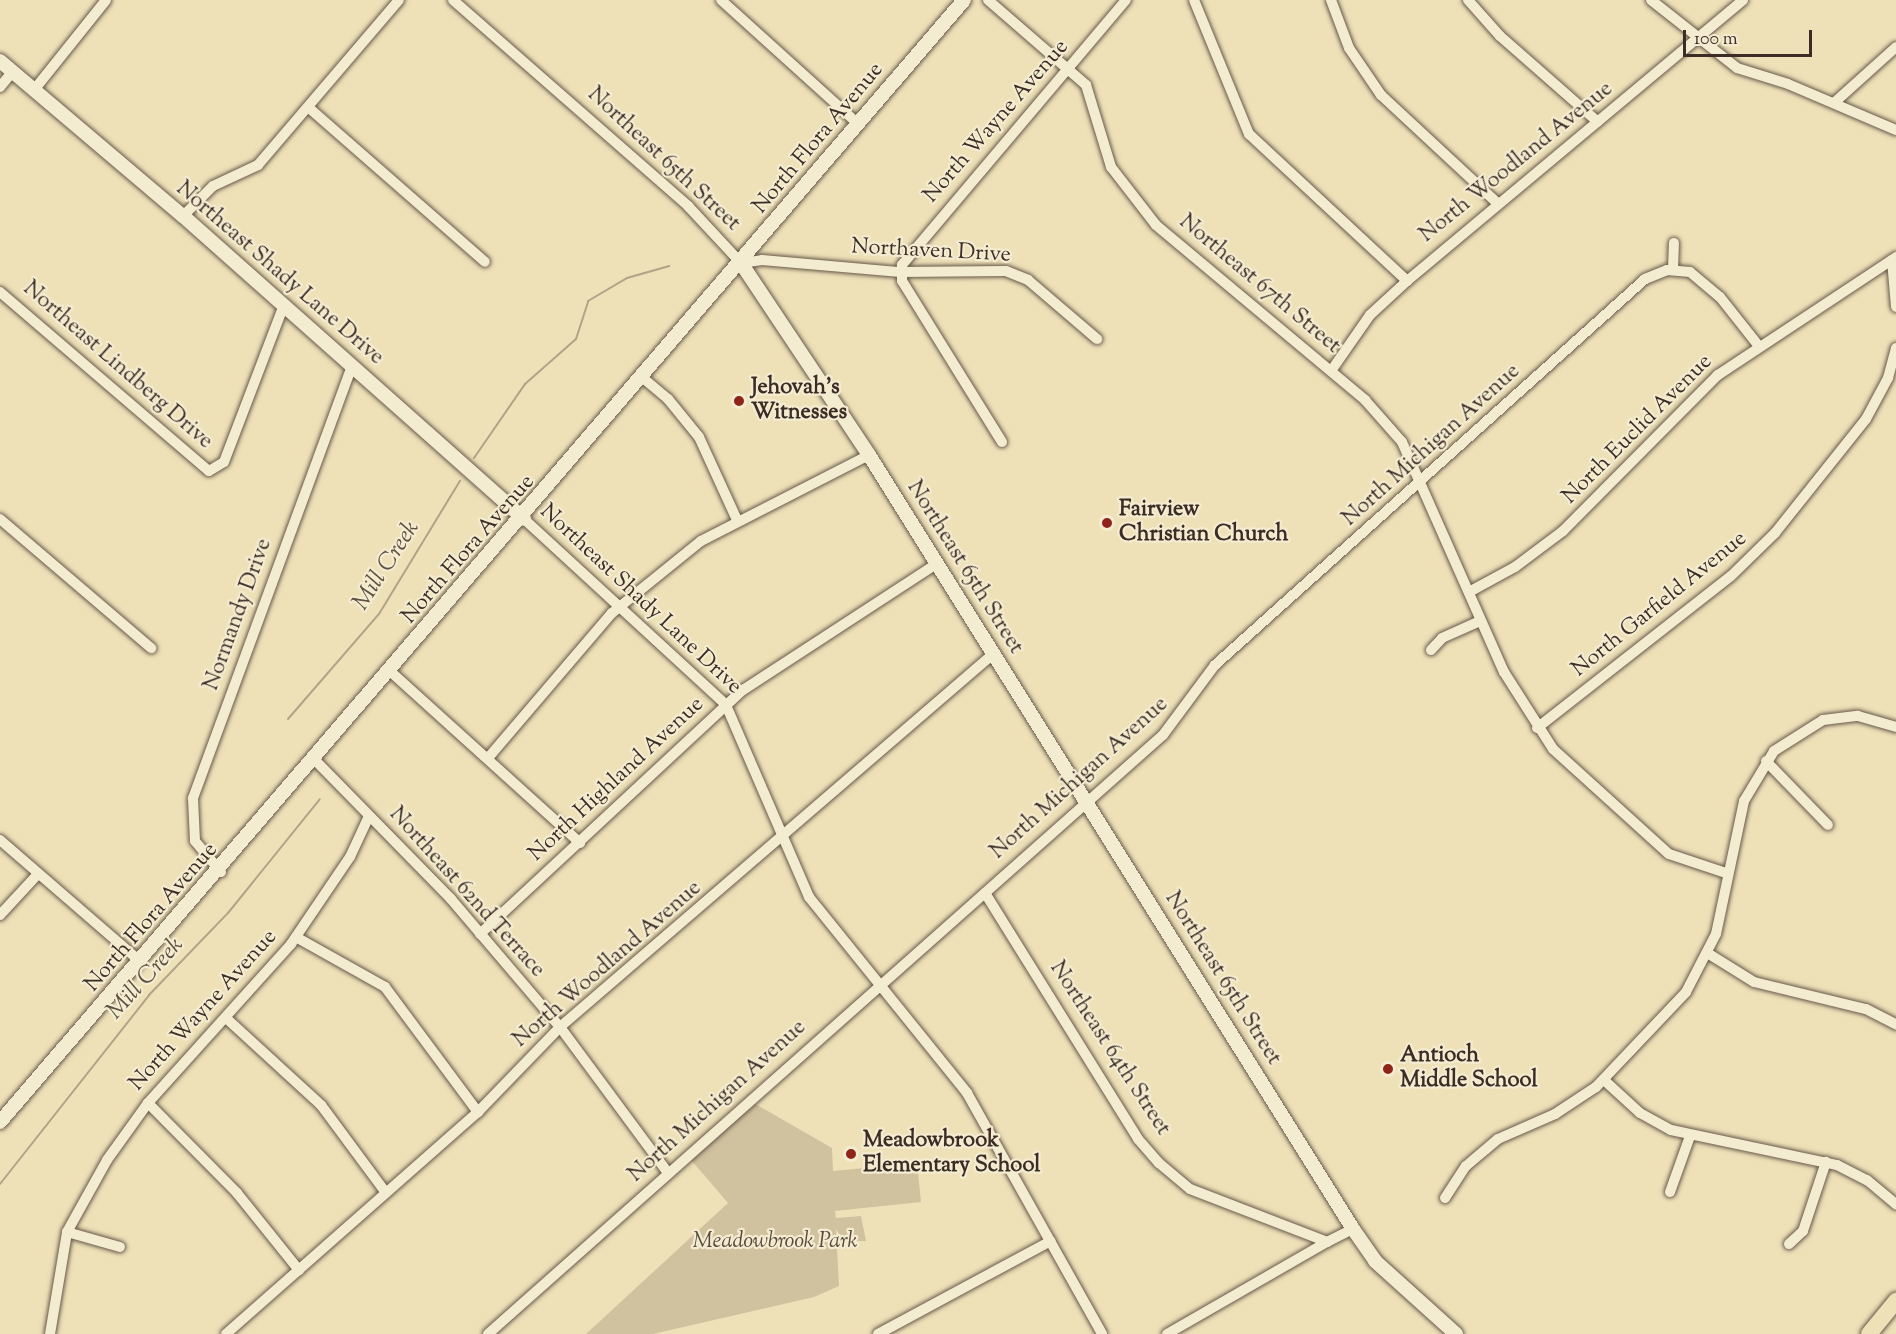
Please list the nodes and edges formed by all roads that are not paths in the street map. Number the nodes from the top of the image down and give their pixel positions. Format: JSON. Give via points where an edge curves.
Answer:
{"nodes":[{"id":1,"x":106,"y":0,"type":"edge"},
{"id":2,"x":399,"y":0,"type":"edge"},
{"id":3,"x":453,"y":0,"type":"edge"},
{"id":4,"x":721,"y":0,"type":"edge"},
{"id":5,"x":964,"y":0,"type":"edge"},
{"id":6,"x":988,"y":0,"type":"edge"},
{"id":7,"x":1126,"y":0,"type":"edge"},
{"id":8,"x":1194,"y":0,"type":"edge"},
{"id":9,"x":1331,"y":0,"type":"edge"},
{"id":10,"x":1468,"y":0,"type":"edge"},
{"id":11,"x":1651,"y":0,"type":"edge"},
{"id":12,"x":1743,"y":0,"type":"edge"},
{"id":13,"x":1697,"y":41,"type":"junction"},
{"id":14,"x":1896,"y":48,"type":"edge"},
{"id":15,"x":0,"y":61,"type":"edge"},
{"id":16,"x":1069,"y":69,"type":"junction"},
{"id":17,"x":12,"y":72,"type":"junction"},
{"id":18,"x":0,"y":87,"type":"edge"},
{"id":19,"x":34,"y":90,"type":"junction"},
{"id":20,"x":1835,"y":102,"type":"junction"},
{"id":21,"x":308,"y":107,"type":"junction"},
{"id":22,"x":1598,"y":122,"type":"junction"},
{"id":23,"x":858,"y":124,"type":"junction"},
{"id":24,"x":1896,"y":130,"type":"edge"},
{"id":25,"x":1496,"y":202,"type":"junction"},
{"id":26,"x":183,"y":216,"type":"junction"},
{"id":27,"x":1674,"y":243,"type":"dead end"},
{"id":28,"x":1894,"y":259,"type":"edge"},
{"id":29,"x":485,"y":262,"type":"dead end"},
{"id":30,"x":741,"y":263,"type":"junction"},
{"id":31,"x":1673,"y":270,"type":"junction"},
{"id":32,"x":900,"y":272,"type":"junction"},
{"id":33,"x":1407,"y":281,"type":"junction"},
{"id":34,"x":0,"y":292,"type":"edge"},
{"id":35,"x":284,"y":305,"type":"junction"},
{"id":36,"x":1896,"y":307,"type":"edge"},
{"id":37,"x":1096,"y":339,"type":"dead end"},
{"id":38,"x":1758,"y":345,"type":"junction"},
{"id":39,"x":1896,"y":348,"type":"edge"},
{"id":40,"x":1896,"y":354,"type":"edge"},
{"id":41,"x":352,"y":366,"type":"junction"},
{"id":42,"x":1331,"y":371,"type":"junction"},
{"id":43,"x":643,"y":378,"type":"junction"},
{"id":44,"x":1002,"y":442,"type":"dead end"},
{"id":45,"x":869,"y":456,"type":"junction"},
{"id":46,"x":1422,"y":480,"type":"junction"},
{"id":47,"x":736,"y":518,"type":"junction"},
{"id":48,"x":0,"y":519,"type":"edge"},
{"id":49,"x":524,"y":519,"type":"junction"},
{"id":50,"x":936,"y":564,"type":"junction"},
{"id":51,"x":1469,"y":592,"type":"junction"},
{"id":52,"x":616,"y":609,"type":"junction"},
{"id":53,"x":1480,"y":621,"type":"junction"},
{"id":54,"x":151,"y":648,"type":"dead end"},
{"id":55,"x":1431,"y":650,"type":"dead end"},
{"id":56,"x":993,"y":654,"type":"junction"},
{"id":57,"x":391,"y":672,"type":"junction"},
{"id":58,"x":726,"y":705,"type":"junction"},
{"id":59,"x":1896,"y":727,"type":"edge"},
{"id":60,"x":1537,"y":728,"type":"junction"},
{"id":61,"x":488,"y":758,"type":"junction"},
{"id":62,"x":315,"y":760,"type":"junction"},
{"id":63,"x":1766,"y":761,"type":"junction"},
{"id":64,"x":1084,"y":800,"type":"junction"},
{"id":65,"x":369,"y":816,"type":"junction"},
{"id":66,"x":1828,"y":825,"type":"dead end"},
{"id":67,"x":783,"y":838,"type":"junction"},
{"id":68,"x":0,"y":840,"type":"edge"},
{"id":69,"x":580,"y":843,"type":"junction"},
{"id":70,"x":221,"y":872,"type":"junction"},
{"id":71,"x":1726,"y":873,"type":"junction"},
{"id":72,"x":38,"y":874,"type":"junction"},
{"id":73,"x":985,"y":893,"type":"junction"},
{"id":74,"x":0,"y":915,"type":"edge"},
{"id":75,"x":480,"y":934,"type":"junction"},
{"id":76,"x":296,"y":937,"type":"junction"},
{"id":77,"x":1709,"y":954,"type":"junction"},
{"id":78,"x":141,"y":962,"type":"junction"},
{"id":79,"x":877,"y":987,"type":"junction"},
{"id":80,"x":226,"y":1018,"type":"junction"},
{"id":81,"x":1896,"y":1024,"type":"edge"},
{"id":82,"x":560,"y":1028,"type":"junction"},
{"id":83,"x":1604,"y":1080,"type":"junction"},
{"id":84,"x":148,"y":1103,"type":"junction"},
{"id":85,"x":478,"y":1112,"type":"junction"},
{"id":86,"x":0,"y":1122,"type":"edge"},
{"id":87,"x":1690,"y":1136,"type":"junction"},
{"id":88,"x":1826,"y":1162,"type":"junction"},
{"id":89,"x":668,"y":1173,"type":"junction"},
{"id":90,"x":1670,"y":1192,"type":"dead end"},
{"id":91,"x":386,"y":1193,"type":"junction"},
{"id":92,"x":1445,"y":1198,"type":"dead end"},
{"id":93,"x":1896,"y":1204,"type":"edge"},
{"id":94,"x":1353,"y":1229,"type":"junction"},
{"id":95,"x":67,"y":1232,"type":"junction"},
{"id":96,"x":1051,"y":1241,"type":"junction"},
{"id":97,"x":1327,"y":1242,"type":"junction"},
{"id":98,"x":1790,"y":1245,"type":"dead end"},
{"id":99,"x":120,"y":1247,"type":"dead end"},
{"id":100,"x":299,"y":1270,"type":"junction"},
{"id":101,"x":1896,"y":1301,"type":"edge"},
{"id":102,"x":1454,"y":1333,"type":"edge"},
{"id":103,"x":50,"y":1334,"type":"edge"},
{"id":104,"x":226,"y":1334,"type":"edge"},
{"id":105,"x":488,"y":1334,"type":"edge"},
{"id":106,"x":878,"y":1334,"type":"edge"},
{"id":107,"x":1102,"y":1334,"type":"edge"},
{"id":108,"x":1167,"y":1334,"type":"edge"},
{"id":109,"x":1869,"y":1334,"type":"edge"}],
"edges":[{"from":1,"to":19,"type":"street"},
{"from":2,"to":21,"type":"street"},
{"from":3,"to":30,"type":"street","name":"Northeast 65th Street","via":[[688,206]]},
{"from":4,"to":23,"type":"street"},
{"from":5,"to":23,"type":"street","name":"North Flora Avenue"},
{"from":6,"to":16,"type":"street","name":"Northeast 67th Street"},
{"from":7,"to":16,"type":"street","name":"North Wayne Avenue"},
{"from":8,"to":33,"type":"street","via":[[1249,134]]},
{"from":9,"to":25,"type":"street","via":[[1349,48],[1381,95]]},
{"from":10,"to":22,"type":"street","via":[[1500,36]]},
{"from":11,"to":13,"type":"street"},
{"from":12,"to":13,"type":"street","name":"North Woodland Avenue"},
{"from":13,"to":20,"type":"street","via":[[1737,68]]},
{"from":13,"to":22,"type":"street","name":"North Woodland Avenue"},
{"from":14,"to":20,"type":"street"},
{"from":15,"to":17,"type":"street","name":"Northeast Shady Lane Drive"},
{"from":16,"to":32,"type":"street","name":"North Wayne Avenue","via":[[906,258]]},
{"from":16,"to":42,"type":"street","name":"Northeast 67th Street","via":[[1089,90],[1111,167],[1138,204]]},
{"from":17,"to":18,"type":"street"},
{"from":17,"to":19,"type":"street","name":"Northeast Shady Lane Drive"},
{"from":19,"to":26,"type":"street","name":"Northeast Shady Lane Drive"},
{"from":20,"to":24,"type":"street"},
{"from":21,"to":26,"type":"street","via":[[258,165],[205,192]]},
{"from":21,"to":29,"type":"street"},
{"from":22,"to":25,"type":"street","name":"North Woodland Avenue"},
{"from":23,"to":30,"type":"street","name":"North Flora Avenue"},
{"from":25,"to":33,"type":"street","name":"North Woodland Avenue"},
{"from":26,"to":35,"type":"street","name":"Northeast Shady Lane Drive"},
{"from":27,"to":31,"type":"street"},
{"from":28,"to":36,"type":"street"},
{"from":28,"to":38,"type":"street","name":"North Euclid Avenue"},
{"from":30,"to":32,"type":"street","name":"Northaven Drive","via":[[762,260]]},
{"from":30,"to":43,"type":"street","name":"North Flora Avenue"},
{"from":30,"to":45,"type":"street","name":"Northeast 65th Street"},
{"from":31,"to":38,"type":"street","via":[[1690,272],[1711,288]]},
{"from":31,"to":46,"type":"street","name":"North Michigan Avenue","via":[[1645,279]]},
{"from":32,"to":37,"type":"street","name":"Northaven Drive","via":[[1012,272]]},
{"from":32,"to":44,"type":"street"},
{"from":33,"to":42,"type":"street","name":"North Woodland Avenue","via":[[1370,315]]},
{"from":34,"to":35,"type":"street","name":"Northeast Lindberg Drive","via":[[209,471],[224,462]]},
{"from":35,"to":41,"type":"street","name":"Northeast Shady Lane Drive"},
{"from":38,"to":51,"type":"street","name":"North Euclid Avenue","via":[[1695,394],[1563,531],[1515,567]]},
{"from":39,"to":40,"type":"street","name":"North Garfield Avenue"},
{"from":40,"to":60,"type":"street","name":"North Garfield Avenue","via":[[1866,419],[1761,548]]},
{"from":41,"to":49,"type":"street","name":"Northeast Shady Lane Drive"},
{"from":41,"to":70,"type":"street","name":"Normandy Drive","via":[[193,798],[195,842]]},
{"from":42,"to":46,"type":"street","name":"Northeast 67th Street","via":[[1388,423]]},
{"from":43,"to":47,"type":"street","via":[[668,399],[699,437]]},
{"from":43,"to":49,"type":"street","name":"North Flora Avenue"},
{"from":45,"to":47,"type":"street"},
{"from":45,"to":50,"type":"street","name":"Northeast 65th Street"},
{"from":46,"to":51,"type":"street","name":"Northeast 67th Street"},
{"from":46,"to":64,"type":"street","name":"North Michigan Avenue","via":[[1215,665],[1174,724]]},
{"from":47,"to":52,"type":"street"},
{"from":48,"to":54,"type":"street"},
{"from":49,"to":52,"type":"street","name":"Northeast Shady Lane Drive"},
{"from":49,"to":57,"type":"street","name":"North Flora Avenue"},
{"from":50,"to":56,"type":"street","name":"Northeast 65th Street"},
{"from":50,"to":58,"type":"street","name":"North Highland Avenue"},
{"from":51,"to":53,"type":"street","name":"Northeast 67th Street"},
{"from":52,"to":58,"type":"street","name":"Northeast Shady Lane Drive"},
{"from":52,"to":61,"type":"street"},
{"from":53,"to":55,"type":"street","via":[[1442,638]]},
{"from":53,"to":60,"type":"street","name":"Northeast 67th Street"},
{"from":56,"to":64,"type":"street","name":"Northeast 65th Street"},
{"from":56,"to":67,"type":"street","name":"North Woodland Avenue"},
{"from":57,"to":61,"type":"street"},
{"from":57,"to":62,"type":"street","name":"North Flora Avenue"},
{"from":58,"to":67,"type":"street","name":"Northeast Shady Lane Drive"},
{"from":58,"to":69,"type":"street","name":"North Highland Avenue"},
{"from":59,"to":63,"type":"street","via":[[1858,716],[1823,720],[1797,732]]},
{"from":60,"to":71,"type":"street","name":"Northeast 67th Street","via":[[1576,774],[1669,854]]},
{"from":61,"to":69,"type":"street"},
{"from":62,"to":65,"type":"street","name":"Northeast 62nd Terrace"},
{"from":62,"to":70,"type":"street","name":"North Flora Avenue"},
{"from":63,"to":66,"type":"street"},
{"from":63,"to":71,"type":"street","via":[[1738,817]]},
{"from":64,"to":73,"type":"street","name":"North Michigan Avenue"},
{"from":64,"to":94,"type":"street","name":"Northeast 65th Street"},
{"from":65,"to":75,"type":"street","name":"Northeast 62nd Terrace"},
{"from":65,"to":76,"type":"street","name":"North Wayne Avenue","via":[[350,857]]},
{"from":67,"to":79,"type":"street","name":"Northeast Shady Lane Drive","via":[[809,897]]},
{"from":67,"to":82,"type":"street","name":"North Woodland Avenue"},
{"from":68,"to":72,"type":"street"},
{"from":69,"to":75,"type":"street","name":"North Highland Avenue"},
{"from":70,"to":78,"type":"street","name":"North Flora Avenue"},
{"from":71,"to":77,"type":"street"},
{"from":72,"to":74,"type":"street"},
{"from":72,"to":78,"type":"street"},
{"from":73,"to":79,"type":"street","name":"North Michigan Avenue"},
{"from":73,"to":97,"type":"street","name":"Northeast 64th Street","via":[[1159,1163],[1190,1189]]},
{"from":75,"to":82,"type":"street","name":"Northeast 62nd Terrace"},
{"from":76,"to":80,"type":"street","name":"North Wayne Avenue"},
{"from":76,"to":85,"type":"street","via":[[385,987]]},
{"from":77,"to":81,"type":"street","via":[[1754,982],[1866,1009]]},
{"from":77,"to":83,"type":"street","via":[[1673,1008]]},
{"from":78,"to":86,"type":"street","name":"North Flora Avenue"},
{"from":79,"to":89,"type":"street","name":"North Michigan Avenue"},
{"from":79,"to":96,"type":"street","name":"Northeast Shady Lane Drive","via":[[967,1092]]},
{"from":80,"to":84,"type":"street","name":"North Wayne Avenue"},
{"from":80,"to":91,"type":"street","via":[[321,1105]]},
{"from":82,"to":85,"type":"street","name":"North Woodland Avenue"},
{"from":82,"to":89,"type":"street","name":"Northeast 62nd Terrace"},
{"from":83,"to":87,"type":"street","via":[[1641,1113]]},
{"from":83,"to":92,"type":"street","via":[[1571,1105],[1490,1145],[1455,1178]]},
{"from":84,"to":95,"type":"street","name":"North Wayne Avenue","via":[[107,1160]]},
{"from":84,"to":100,"type":"street","via":[[237,1193]]},
{"from":85,"to":91,"type":"street","name":"North Woodland Avenue"},
{"from":87,"to":88,"type":"street"},
{"from":87,"to":90,"type":"street"},
{"from":88,"to":93,"type":"street","via":[[1867,1180]]},
{"from":88,"to":98,"type":"street","via":[[1803,1232]]},
{"from":89,"to":105,"type":"street","name":"North Michigan Avenue"},
{"from":91,"to":100,"type":"street","name":"North Woodland Avenue"},
{"from":94,"to":97,"type":"street"},
{"from":94,"to":102,"type":"street","via":[[1375,1261]]},
{"from":95,"to":99,"type":"street"},
{"from":95,"to":103,"type":"street","name":"North Wayne Avenue"},
{"from":96,"to":106,"type":"street"},
{"from":96,"to":107,"type":"street","name":"Northeast Shady Lane Drive"},
{"from":97,"to":108,"type":"street"},
{"from":100,"to":104,"type":"street","name":"North Woodland Avenue"},
{"from":101,"to":109,"type":"main road"}]}
